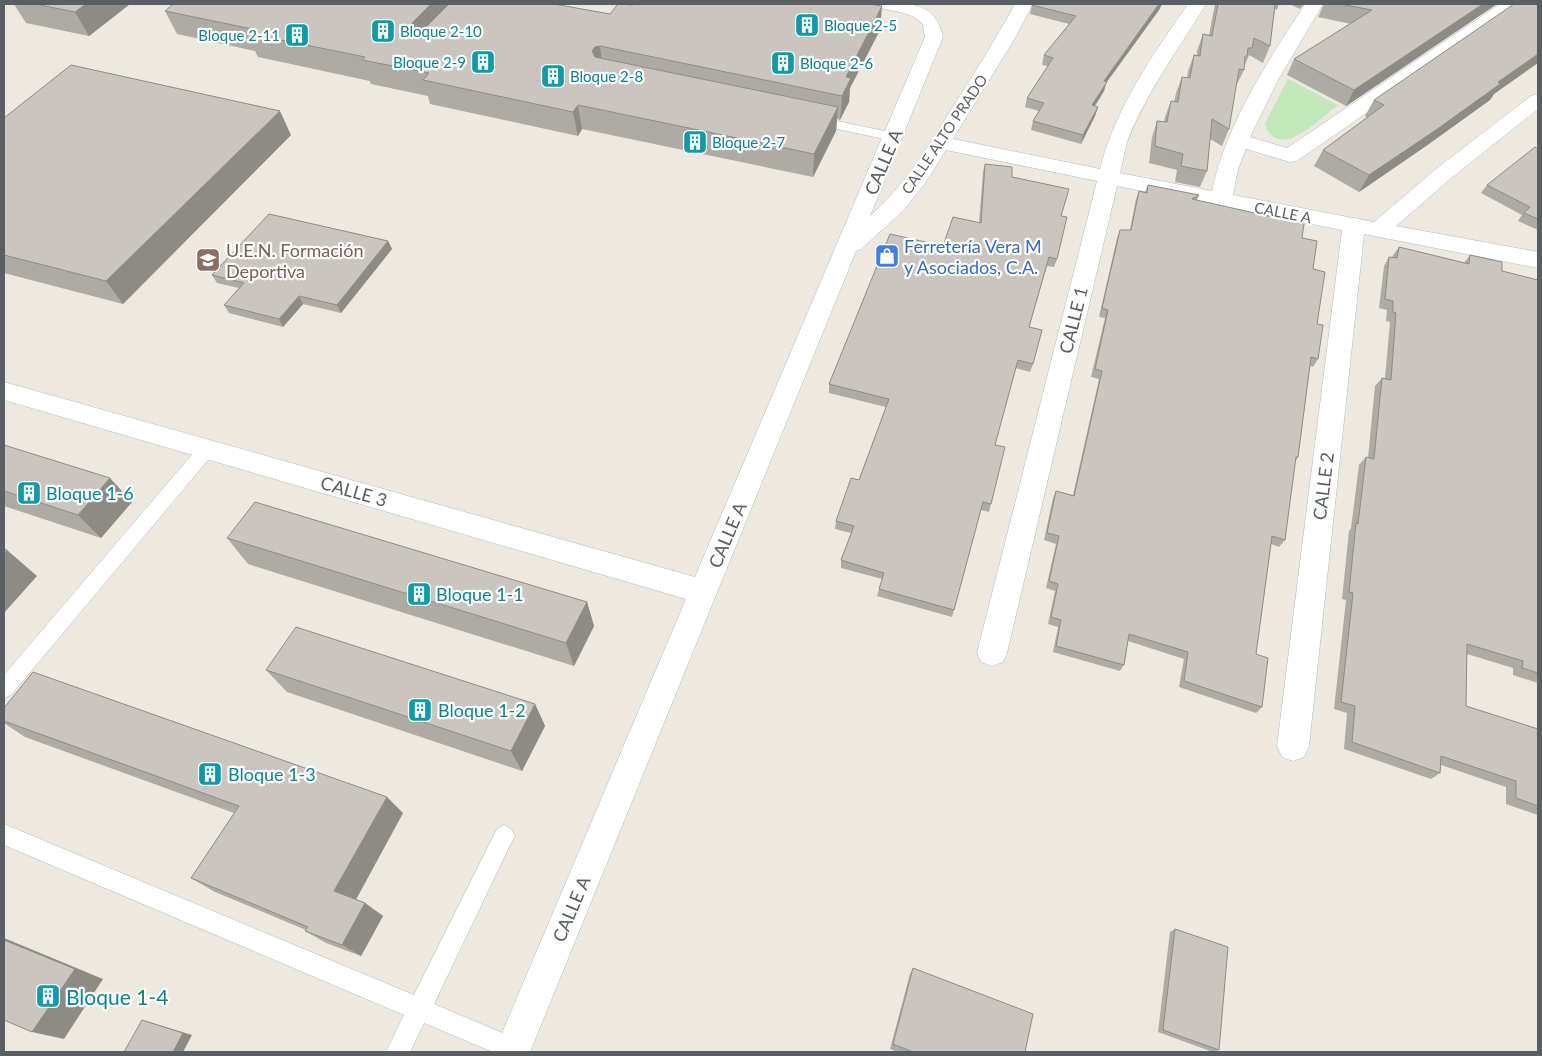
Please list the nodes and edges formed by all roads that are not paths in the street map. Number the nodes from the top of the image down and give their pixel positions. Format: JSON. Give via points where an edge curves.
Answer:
{"nodes":[{"id":1,"x":887,"y":4,"type":"edge"},
{"id":2,"x":1024,"y":4,"type":"edge"},
{"id":3,"x":1196,"y":4,"type":"edge"},
{"id":4,"x":1314,"y":4,"type":"edge"},
{"id":5,"x":1512,"y":4,"type":"edge"},
{"id":6,"x":1538,"y":100,"type":"edge"},
{"id":7,"x":796,"y":117,"type":"edge"},
{"id":8,"x":894,"y":137,"type":"junction"},
{"id":9,"x":1240,"y":140,"type":"junction"},
{"id":10,"x":940,"y":143,"type":"junction"},
{"id":11,"x":1108,"y":177,"type":"junction"},
{"id":12,"x":1221,"y":200,"type":"junction"},
{"id":13,"x":1366,"y":227,"type":"junction"},
{"id":14,"x":846,"y":250,"type":"junction"},
{"id":15,"x":1538,"y":260,"type":"edge"},
{"id":16,"x":4,"y":392,"type":"edge"},
{"id":17,"x":207,"y":449,"type":"junction"},
{"id":18,"x":704,"y":592,"type":"junction"},
{"id":19,"x":992,"y":653,"type":"dead end"},
{"id":20,"x":4,"y":689,"type":"edge"},
{"id":21,"x":1293,"y":746,"type":"dead end"},
{"id":22,"x":4,"y":834,"type":"edge"},
{"id":23,"x":504,"y":836,"type":"dead end"},
{"id":24,"x":420,"y":1009,"type":"junction"},
{"id":25,"x":517,"y":1051,"type":"edge"},
{"id":26,"x":398,"y":1052,"type":"edge"}],
"edges":[{"from":1,"to":8,"type":"street","name":"CALLE A","via":[[926,18],[932,25],[934,37]]},
{"from":2,"to":10,"type":"street","name":"CALLE ALTO PRADO"},
{"from":3,"to":11,"type":"street","name":"CALLE 1","via":[[1159,59],[1136,102],[1117,143]]},
{"from":4,"to":9,"type":"street","via":[[1286,49]]},
{"from":5,"to":9,"type":"street","via":[[1290,156]]},
{"from":6,"to":13,"type":"street","via":[[1443,174]]},
{"from":7,"to":8,"type":"lane"},
{"from":8,"to":14,"type":"street","name":"CALLE A"},
{"from":9,"to":12,"type":"street","via":[[1231,160]]},
{"from":10,"to":11,"type":"street","name":"CALLE A"},
{"from":10,"to":14,"type":"street","name":"CALLE ALTO PRADO","via":[[919,177],[895,206]]},
{"from":11,"to":12,"type":"street","name":"CALLE A"},
{"from":11,"to":19,"type":"street","name":"CALLE 1"},
{"from":12,"to":13,"type":"street","name":"CALLE A"},
{"from":13,"to":15,"type":"street","name":"CALLE A"},
{"from":13,"to":21,"type":"street","name":"CALLE 2"},
{"from":14,"to":18,"type":"street","name":"CALLE A"},
{"from":16,"to":17,"type":"street","name":"CALLE 3"},
{"from":17,"to":18,"type":"street","name":"CALLE 3"},
{"from":17,"to":20,"type":"lane"},
{"from":18,"to":25,"type":"street","name":"CALLE A"},
{"from":22,"to":24,"type":"lane"},
{"from":23,"to":24,"type":"lane"},
{"from":24,"to":25,"type":"lane"},
{"from":24,"to":26,"type":"lane"}]}
